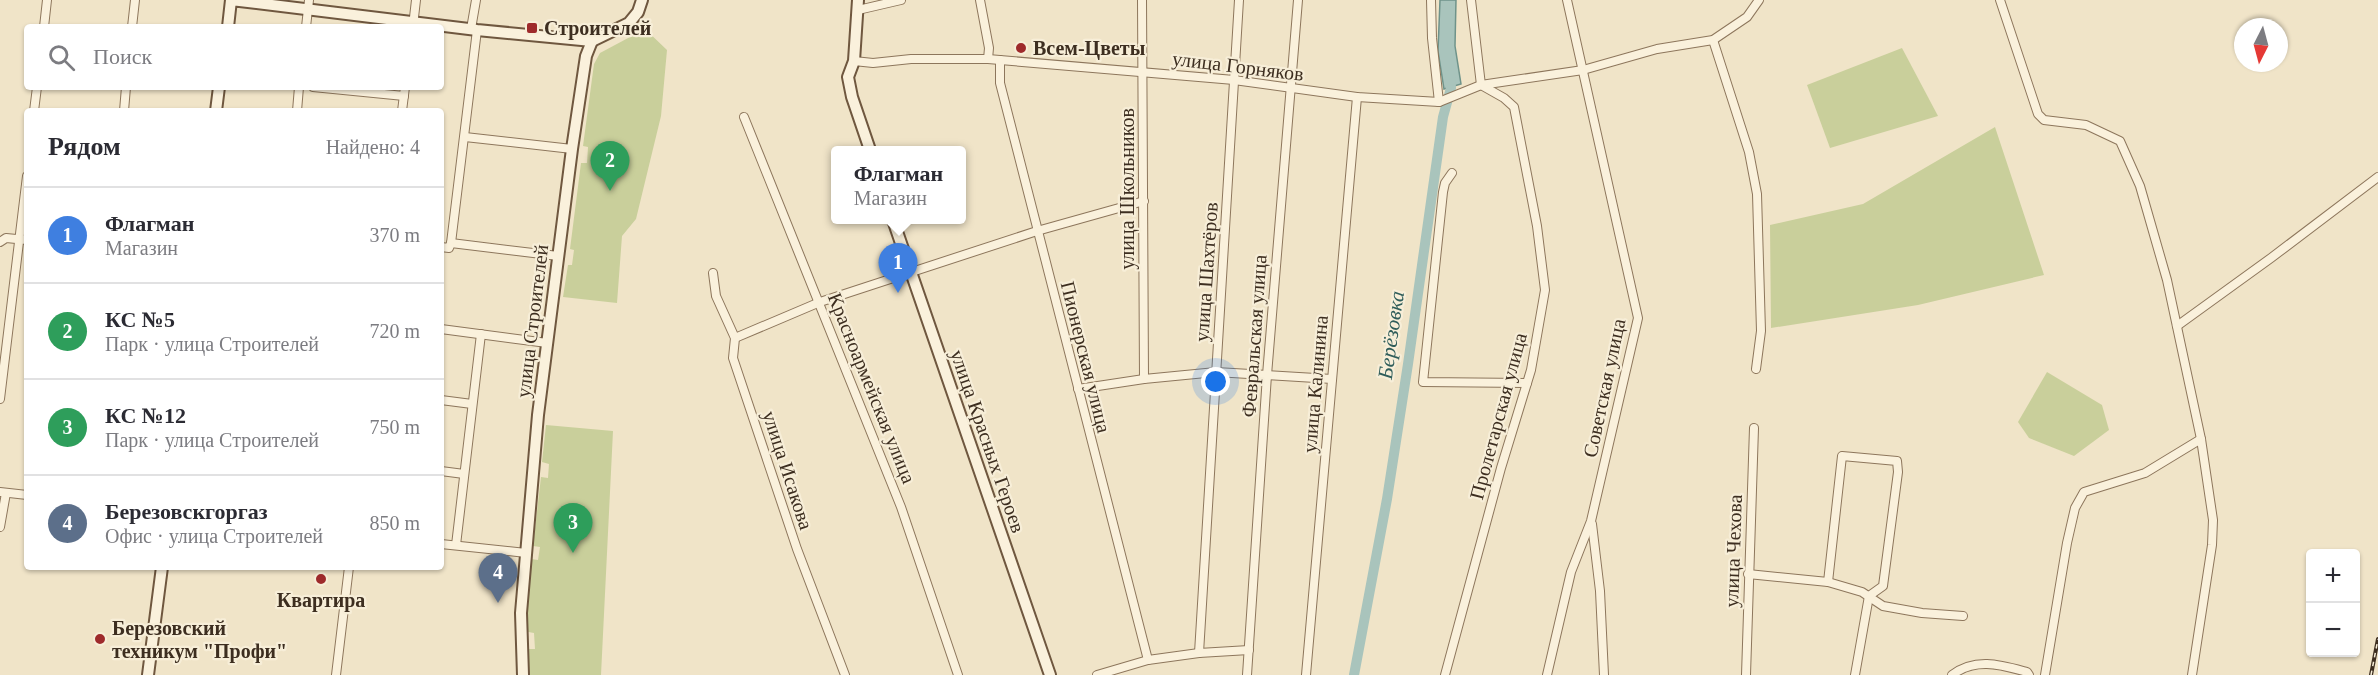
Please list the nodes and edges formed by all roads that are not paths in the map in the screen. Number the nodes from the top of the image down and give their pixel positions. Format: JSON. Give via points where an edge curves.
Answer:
{"nodes":[{"id":1,"x":47,"y":0,"type":"edge"},
{"id":2,"x":135,"y":0,"type":"edge"},
{"id":3,"x":231,"y":0,"type":"edge"},
{"id":4,"x":416,"y":0,"type":"edge"},
{"id":5,"x":476,"y":0,"type":"edge"},
{"id":6,"x":642,"y":0,"type":"edge"},
{"id":7,"x":901,"y":0,"type":"edge"},
{"id":8,"x":980,"y":0,"type":"edge"},
{"id":9,"x":1142,"y":0,"type":"edge"},
{"id":10,"x":1239,"y":0,"type":"edge"},
{"id":11,"x":1298,"y":0,"type":"edge"},
{"id":12,"x":1431,"y":0,"type":"edge"},
{"id":13,"x":1471,"y":0,"type":"edge"},
{"id":14,"x":1567,"y":0,"type":"edge"},
{"id":15,"x":1759,"y":0,"type":"edge"},
{"id":16,"x":2000,"y":0,"type":"edge"},
{"id":17,"x":308,"y":4,"type":"edge"},
{"id":18,"x":858,"y":5,"type":"edge"},
{"id":19,"x":44,"y":24,"type":"edge"},
{"id":20,"x":132,"y":24,"type":"edge"},
{"id":21,"x":228,"y":24,"type":"edge"},
{"id":22,"x":306,"y":24,"type":"edge"},
{"id":23,"x":413,"y":24,"type":"edge"},
{"id":24,"x":444,"y":27,"type":"edge"},
{"id":25,"x":474,"y":29,"type":"junction"},
{"id":26,"x":1713,"y":40,"type":"junction"},
{"id":27,"x":592,"y":41,"type":"junction"},
{"id":28,"x":988,"y":59,"type":"junction"},
{"id":29,"x":1000,"y":60,"type":"junction"},
{"id":30,"x":854,"y":61,"type":"junction"},
{"id":31,"x":1583,"y":70,"type":"junction"},
{"id":32,"x":1144,"y":72,"type":"junction"},
{"id":33,"x":1234,"y":80,"type":"junction"},
{"id":34,"x":1481,"y":85,"type":"junction"},
{"id":35,"x":1291,"y":89,"type":"junction"},
{"id":36,"x":37,"y":90,"type":"edge"},
{"id":37,"x":126,"y":90,"type":"edge"},
{"id":38,"x":219,"y":90,"type":"edge"},
{"id":39,"x":299,"y":90,"type":"edge"},
{"id":40,"x":382,"y":90,"type":"edge"},
{"id":41,"x":405,"y":91,"type":"edge"},
{"id":42,"x":1357,"y":97,"type":"junction"},
{"id":43,"x":1439,"y":102,"type":"junction"},
{"id":44,"x":34,"y":108,"type":"edge"},
{"id":45,"x":124,"y":108,"type":"edge"},
{"id":46,"x":216,"y":108,"type":"edge"},
{"id":47,"x":297,"y":108,"type":"edge"},
{"id":48,"x":402,"y":108,"type":"edge"},
{"id":49,"x":744,"y":117,"type":"dead end"},
{"id":50,"x":465,"y":137,"type":"junction"},
{"id":51,"x":869,"y":146,"type":"edge"},
{"id":52,"x":572,"y":149,"type":"junction"},
{"id":53,"x":1452,"y":173,"type":"dead end"},
{"id":54,"x":2378,"y":177,"type":"edge"},
{"id":55,"x":1144,"y":201,"type":"junction"},
{"id":56,"x":24,"y":224,"type":"edge"},
{"id":57,"x":895,"y":224,"type":"edge"},
{"id":58,"x":1037,"y":231,"type":"junction"},
{"id":59,"x":2,"y":238,"type":"edge"},
{"id":60,"x":23,"y":240,"type":"edge"},
{"id":61,"x":447,"y":246,"type":"edge"},
{"id":62,"x":558,"y":256,"type":"junction"},
{"id":63,"x":713,"y":273,"type":"dead end"},
{"id":64,"x":911,"y":273,"type":"junction"},
{"id":65,"x":820,"y":302,"type":"junction"},
{"id":66,"x":2177,"y":326,"type":"junction"},
{"id":67,"x":444,"y":329,"type":"edge"},
{"id":68,"x":481,"y":334,"type":"junction"},
{"id":69,"x":735,"y":338,"type":"junction"},
{"id":70,"x":546,"y":343,"type":"junction"},
{"id":71,"x":1756,"y":369,"type":"dead end"},
{"id":72,"x":1216,"y":372,"type":"junction"},
{"id":73,"x":1267,"y":375,"type":"junction"},
{"id":74,"x":1144,"y":379,"type":"junction"},
{"id":75,"x":1332,"y":380,"type":"junction"},
{"id":76,"x":1527,"y":383,"type":"junction"},
{"id":77,"x":1078,"y":389,"type":"junction"},
{"id":78,"x":0,"y":399,"type":"edge"},
{"id":79,"x":444,"y":400,"type":"edge"},
{"id":80,"x":472,"y":404,"type":"junction"},
{"id":81,"x":1755,"y":428,"type":"dead end"},
{"id":82,"x":2201,"y":439,"type":"junction"},
{"id":83,"x":444,"y":471,"type":"edge"},
{"id":84,"x":464,"y":474,"type":"junction"},
{"id":85,"x":3,"y":493,"type":"edge"},
{"id":86,"x":24,"y":495,"type":"edge"},
{"id":87,"x":1591,"y":521,"type":"junction"},
{"id":88,"x":0,"y":527,"type":"edge"},
{"id":89,"x":444,"y":544,"type":"edge"},
{"id":90,"x":456,"y":545,"type":"junction"},
{"id":91,"x":526,"y":554,"type":"junction"},
{"id":92,"x":162,"y":570,"type":"edge"},
{"id":93,"x":349,"y":570,"type":"edge"},
{"id":94,"x":1748,"y":574,"type":"junction"},
{"id":95,"x":1828,"y":582,"type":"junction"},
{"id":96,"x":1869,"y":596,"type":"junction"},
{"id":97,"x":1963,"y":616,"type":"dead end"},
{"id":98,"x":1249,"y":650,"type":"junction"},
{"id":99,"x":1199,"y":653,"type":"junction"},
{"id":100,"x":1148,"y":660,"type":"junction"},
{"id":101,"x":148,"y":675,"type":"edge"},
{"id":102,"x":336,"y":675,"type":"edge"},
{"id":103,"x":523,"y":675,"type":"edge"},
{"id":104,"x":845,"y":675,"type":"edge"},
{"id":105,"x":957,"y":675,"type":"edge"},
{"id":106,"x":1050,"y":675,"type":"edge"},
{"id":107,"x":1097,"y":675,"type":"edge"},
{"id":108,"x":1247,"y":675,"type":"edge"},
{"id":109,"x":1306,"y":675,"type":"edge"},
{"id":110,"x":1445,"y":675,"type":"edge"},
{"id":111,"x":1547,"y":675,"type":"edge"},
{"id":112,"x":1604,"y":675,"type":"edge"},
{"id":113,"x":1746,"y":675,"type":"edge"},
{"id":114,"x":1855,"y":675,"type":"edge"},
{"id":115,"x":1952,"y":675,"type":"edge"},
{"id":116,"x":2029,"y":675,"type":"edge"},
{"id":117,"x":2045,"y":675,"type":"edge"},
{"id":118,"x":2192,"y":675,"type":"edge"}],
"edges":[{"from":1,"to":19,"type":"street"},
{"from":2,"to":20,"type":"street"},
{"from":3,"to":17,"type":"main road"},
{"from":3,"to":21,"type":"main road"},
{"from":4,"to":23,"type":"street"},
{"from":5,"to":25,"type":"street"},
{"from":6,"to":27,"type":"main road","via":[[629,23]]},
{"from":7,"to":18,"type":"street"},
{"from":8,"to":28,"type":"street"},
{"from":9,"to":32,"type":"street","name":"улица Школьников"},
{"from":10,"to":33,"type":"street","name":"улица Шахтёров"},
{"from":11,"to":35,"type":"street","name":"Февральская улица"},
{"from":12,"to":43,"type":"street"},
{"from":13,"to":34,"type":"street"},
{"from":14,"to":31,"type":"street","name":"Советская улица"},
{"from":15,"to":26,"type":"street","via":[[1747,17]]},
{"from":16,"to":66,"type":"street","via":[[2038,114],[2044,120],[2086,125],[2120,141],[2140,186]]},
{"from":17,"to":22,"type":"street"},
{"from":17,"to":23,"type":"main road"},
{"from":18,"to":30,"type":"main road"},
{"from":24,"to":25,"type":"main road"},
{"from":25,"to":27,"type":"main road"},
{"from":25,"to":50,"type":"street"},
{"from":26,"to":31,"type":"street","via":[[1658,49]]},
{"from":26,"to":71,"type":"street","via":[[1749,152],[1758,194],[1761,331]]},
{"from":27,"to":52,"type":"main road","name":"улица Строителей","via":[[586,56]]},
{"from":28,"to":29,"type":"street","name":"улица Горняков"},
{"from":28,"to":30,"type":"street","name":"улица Горняков"},
{"from":29,"to":32,"type":"street","name":"улица Горняков"},
{"from":29,"to":58,"type":"street","name":"Пионерская улица","via":[[1000,83]]},
{"from":30,"to":51,"type":"main road","via":[[848,77]]},
{"from":31,"to":34,"type":"street"},
{"from":31,"to":87,"type":"street","name":"Советская улица","via":[[1638,318]]},
{"from":32,"to":33,"type":"street","name":"улица Горняков"},
{"from":32,"to":55,"type":"street","name":"улица Школьников"},
{"from":33,"to":35,"type":"street","name":"улица Горняков"},
{"from":33,"to":72,"type":"street","name":"улица Шахтёров"},
{"from":34,"to":43,"type":"street"},
{"from":34,"to":76,"type":"street","name":"Пролетарская улица","via":[[1514,108],[1537,226],[1545,290]]},
{"from":35,"to":42,"type":"street","name":"улица Горняков"},
{"from":35,"to":73,"type":"street","name":"Февральская улица"},
{"from":36,"to":44,"type":"street"},
{"from":37,"to":45,"type":"street"},
{"from":38,"to":46,"type":"main road"},
{"from":39,"to":47,"type":"street"},
{"from":40,"to":41,"type":"street"},
{"from":41,"to":48,"type":"street"},
{"from":42,"to":43,"type":"street","name":"улица Горняков"},
{"from":42,"to":75,"type":"street","name":"улица Калинина"},
{"from":49,"to":65,"type":"street","name":"Красноармейская улица"},
{"from":50,"to":52,"type":"street"},
{"from":50,"to":61,"type":"street"},
{"from":52,"to":62,"type":"main road","name":"улица Строителей"},
{"from":53,"to":76,"type":"street","via":[[1443,192],[1423,381]]},
{"from":54,"to":66,"type":"street"},
{"from":55,"to":58,"type":"street"},
{"from":55,"to":74,"type":"street","name":"улица Школьников"},
{"from":56,"to":60,"type":"street"},
{"from":57,"to":64,"type":"main road","name":"улица Красных Героев"},
{"from":58,"to":64,"type":"street"},
{"from":58,"to":77,"type":"street","name":"Пионерская улица"},
{"from":59,"to":60,"type":"street"},
{"from":60,"to":78,"type":"street"},
{"from":61,"to":62,"type":"street"},
{"from":62,"to":70,"type":"main road","name":"улица Строителей"},
{"from":63,"to":69,"type":"street","name":"улица Исакова","via":[[716,296]]},
{"from":64,"to":65,"type":"street"},
{"from":64,"to":106,"type":"main road","name":"улица Красных Героев"},
{"from":65,"to":69,"type":"street"},
{"from":65,"to":105,"type":"street","name":"Красноармейская улица","via":[[901,507]]},
{"from":66,"to":82,"type":"street"},
{"from":67,"to":68,"type":"street"},
{"from":68,"to":70,"type":"street"},
{"from":68,"to":80,"type":"street"},
{"from":69,"to":104,"type":"street","name":"улица Исакова","via":[[733,358],[797,549]]},
{"from":70,"to":91,"type":"main road","name":"улица Строителей"},
{"from":72,"to":73,"type":"street"},
{"from":72,"to":74,"type":"street"},
{"from":72,"to":99,"type":"street","name":"улица Шахтёров"},
{"from":73,"to":75,"type":"street"},
{"from":73,"to":98,"type":"street","name":"Февральская улица"},
{"from":74,"to":77,"type":"street"},
{"from":75,"to":109,"type":"street","name":"улица Калинина"},
{"from":76,"to":110,"type":"street","name":"Пролетарская улица"},
{"from":77,"to":100,"type":"street","name":"Пионерская улица"},
{"from":79,"to":80,"type":"street"},
{"from":80,"to":84,"type":"street"},
{"from":81,"to":94,"type":"street","name":"улица Чехова"},
{"from":82,"to":117,"type":"street","via":[[2145,473],[2084,492],[2075,508],[2067,543]]},
{"from":82,"to":118,"type":"street","via":[[2213,519],[2212,546]]},
{"from":83,"to":84,"type":"street"},
{"from":84,"to":90,"type":"street"},
{"from":85,"to":86,"type":"street"},
{"from":85,"to":88,"type":"street"},
{"from":87,"to":111,"type":"street","name":"Советская улица","via":[[1571,572]]},
{"from":87,"to":112,"type":"street","via":[[1600,591]]},
{"from":89,"to":90,"type":"street"},
{"from":90,"to":91,"type":"street"},
{"from":91,"to":103,"type":"main road","name":"улица Строителей","via":[[520,626]]},
{"from":92,"to":101,"type":"main road"},
{"from":93,"to":102,"type":"street"},
{"from":94,"to":95,"type":"street"},
{"from":94,"to":113,"type":"street","name":"улица Чехова"},
{"from":95,"to":96,"type":"street"},
{"from":95,"to":96,"type":"street","via":[[1842,456],[1897,461],[1883,586]]},
{"from":96,"to":97,"type":"street","via":[[1883,606]]},
{"from":96,"to":114,"type":"street"},
{"from":98,"to":99,"type":"street"},
{"from":98,"to":108,"type":"street","name":"Февральская улица"},
{"from":99,"to":100,"type":"street"},
{"from":100,"to":107,"type":"street"},
{"from":115,"to":116,"type":"street","via":[[1962,668],[1990,662]]}]}
